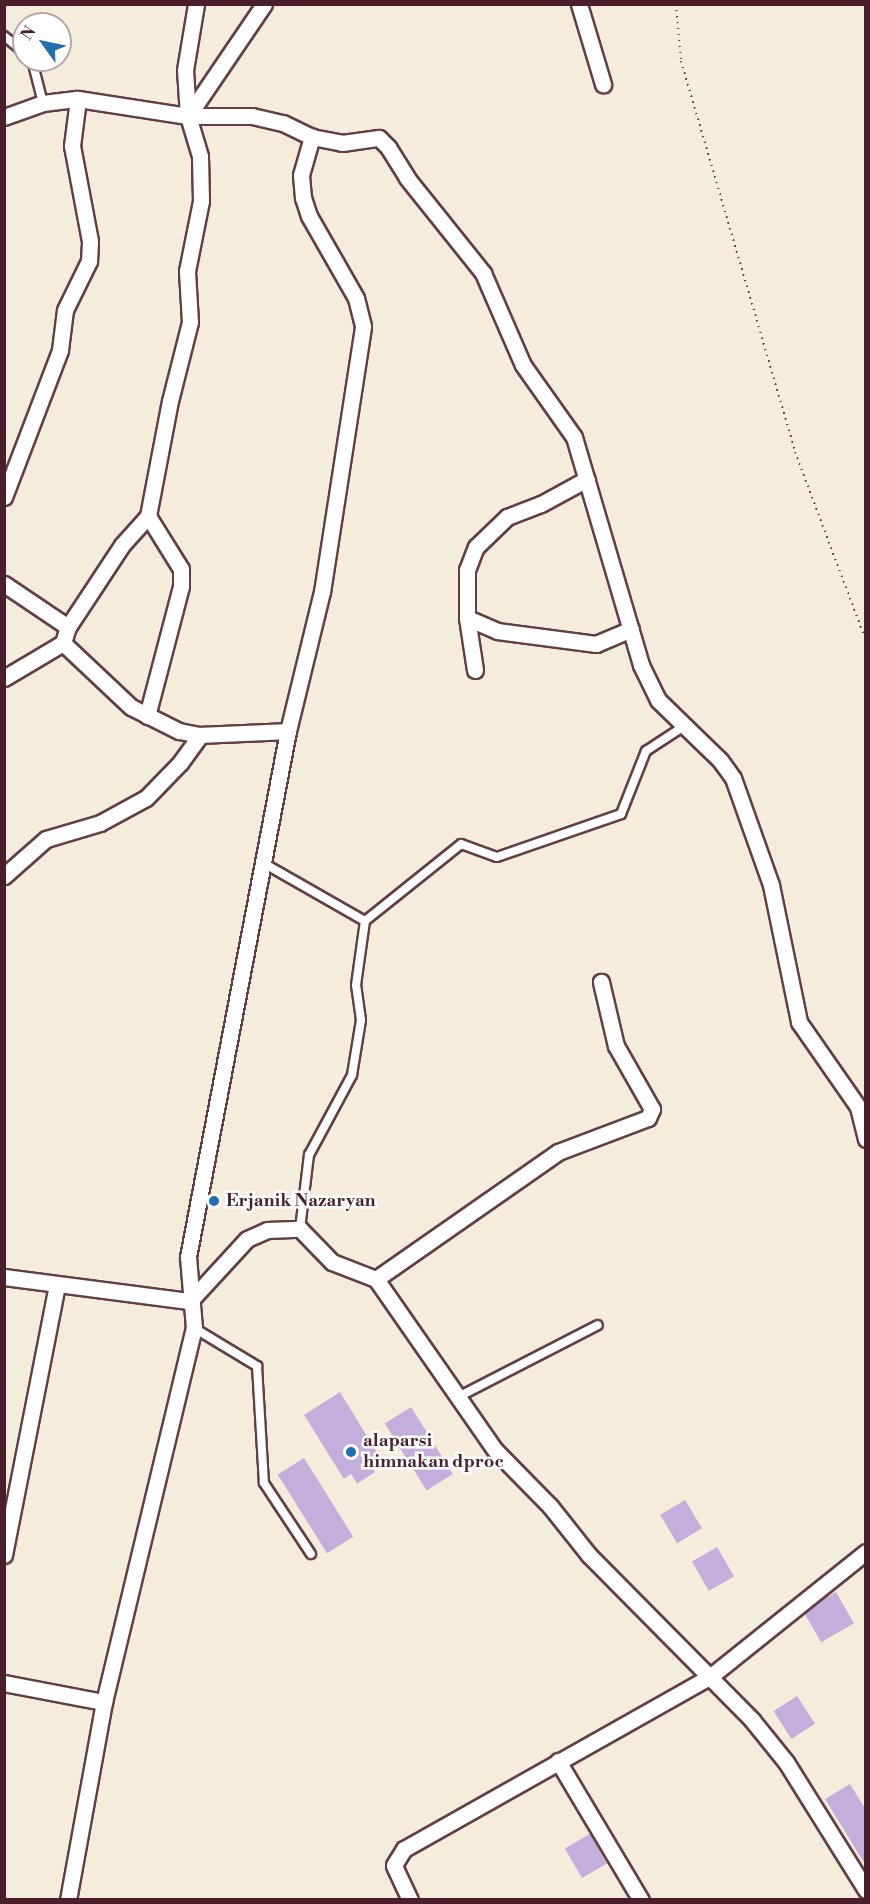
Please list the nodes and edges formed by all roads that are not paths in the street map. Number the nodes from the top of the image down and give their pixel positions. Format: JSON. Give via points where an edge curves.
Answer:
{"nodes":[{"id":1,"x":196,"y":4,"type":"edge"},
{"id":2,"x":264,"y":4,"type":"edge"},
{"id":3,"x":579,"y":4,"type":"edge"},
{"id":4,"x":35,"y":72,"type":"edge"},
{"id":5,"x":603,"y":84,"type":"dead end"},
{"id":6,"x":78,"y":99,"type":"junction"},
{"id":7,"x":43,"y":103,"type":"junction"},
{"id":8,"x":188,"y":116,"type":"junction"},
{"id":9,"x":4,"y":117,"type":"edge"},
{"id":10,"x":312,"y":137,"type":"junction"},
{"id":11,"x":587,"y":478,"type":"junction"},
{"id":12,"x":4,"y":497,"type":"edge"},
{"id":13,"x":148,"y":516,"type":"junction"},
{"id":14,"x":4,"y":584,"type":"edge"},
{"id":15,"x":467,"y":618,"type":"junction"},
{"id":16,"x":68,"y":627,"type":"junction"},
{"id":17,"x":631,"y":629,"type":"junction"},
{"id":18,"x":63,"y":643,"type":"junction"},
{"id":19,"x":475,"y":670,"type":"dead end"},
{"id":20,"x":4,"y":678,"type":"edge"},
{"id":21,"x":147,"y":716,"type":"junction"},
{"id":22,"x":684,"y":726,"type":"junction"},
{"id":23,"x":288,"y":731,"type":"junction"},
{"id":24,"x":200,"y":735,"type":"junction"},
{"id":25,"x":265,"y":864,"type":"junction"},
{"id":26,"x":4,"y":876,"type":"edge"},
{"id":27,"x":365,"y":921,"type":"junction"},
{"id":28,"x":600,"y":982,"type":"dead end"},
{"id":29,"x":866,"y":1139,"type":"edge"},
{"id":30,"x":300,"y":1228,"type":"junction"},
{"id":31,"x":4,"y":1277,"type":"edge"},
{"id":32,"x":376,"y":1279,"type":"junction"},
{"id":33,"x":57,"y":1285,"type":"junction"},
{"id":34,"x":190,"y":1301,"type":"junction"},
{"id":35,"x":598,"y":1325,"type":"dead end"},
{"id":36,"x":194,"y":1328,"type":"junction"},
{"id":37,"x":456,"y":1398,"type":"junction"},
{"id":38,"x":866,"y":1551,"type":"edge"},
{"id":39,"x":4,"y":1554,"type":"edge"},
{"id":40,"x":311,"y":1554,"type":"dead end"},
{"id":41,"x":711,"y":1676,"type":"junction"},
{"id":42,"x":4,"y":1683,"type":"edge"},
{"id":43,"x":104,"y":1702,"type":"junction"},
{"id":44,"x":558,"y":1761,"type":"junction"},
{"id":45,"x":866,"y":1890,"type":"edge"},
{"id":46,"x":68,"y":1899,"type":"edge"},
{"id":47,"x":410,"y":1899,"type":"edge"},
{"id":48,"x":641,"y":1899,"type":"edge"}],
"edges":[{"from":1,"to":8,"type":"street","via":[[185,70]]},
{"from":2,"to":8,"type":"street"},
{"from":3,"to":5,"type":"street"},
{"from":4,"to":7,"type":"lane"},
{"from":6,"to":7,"type":"street"},
{"from":6,"to":8,"type":"street"},
{"from":6,"to":12,"type":"street","via":[[72,146],[90,241],[89,261],[65,310],[60,350]]},
{"from":7,"to":9,"type":"street"},
{"from":8,"to":10,"type":"street","via":[[252,116],[283,123]]},
{"from":8,"to":13,"type":"street","via":[[200,156],[201,201],[187,271],[190,322]]},
{"from":10,"to":11,"type":"street","via":[[342,143],[379,138],[388,147],[407,178],[483,273],[523,365],[574,437]]},
{"from":10,"to":23,"type":"street","via":[[301,175],[303,198],[309,216],[356,298],[363,326],[322,592]]},
{"from":11,"to":15,"type":"street","via":[[541,504],[507,517],[489,531],[476,547],[466,570]]},
{"from":11,"to":17,"type":"street"},
{"from":13,"to":16,"type":"street","via":[[122,545]]},
{"from":13,"to":21,"type":"street","via":[[181,569],[181,586]]},
{"from":14,"to":16,"type":"street"},
{"from":15,"to":17,"type":"street","via":[[497,631],[596,644]]},
{"from":15,"to":19,"type":"street"},
{"from":16,"to":18,"type":"street"},
{"from":17,"to":22,"type":"street","via":[[658,700]]},
{"from":18,"to":20,"type":"street"},
{"from":18,"to":21,"type":"street"},
{"from":21,"to":24,"type":"street","via":[[179,731]]},
{"from":22,"to":27,"type":"lane","via":[[646,751],[621,814],[497,856],[461,844]]},
{"from":22,"to":29,"type":"street","via":[[733,778],[771,885],[799,1022],[858,1107]]},
{"from":23,"to":24,"type":"street"},
{"from":23,"to":25,"type":"street"},
{"from":24,"to":26,"type":"street","via":[[180,763],[146,798],[100,823],[46,839]]},
{"from":25,"to":27,"type":"lane"},
{"from":25,"to":34,"type":"street","via":[[189,1257]]},
{"from":27,"to":30,"type":"lane","via":[[356,985],[361,1020],[352,1075],[309,1155]]},
{"from":28,"to":32,"type":"street","via":[[616,1046],[652,1109],[648,1118],[558,1152]]},
{"from":30,"to":32,"type":"street","via":[[332,1262]]},
{"from":30,"to":34,"type":"street","via":[[267,1230],[247,1239]]},
{"from":31,"to":33,"type":"street"},
{"from":32,"to":37,"type":"street"},
{"from":33,"to":34,"type":"street"},
{"from":33,"to":39,"type":"street"},
{"from":34,"to":36,"type":"street"},
{"from":35,"to":37,"type":"lane"},
{"from":36,"to":40,"type":"lane","via":[[257,1366],[264,1483]]},
{"from":36,"to":43,"type":"street"},
{"from":37,"to":41,"type":"street","via":[[495,1450],[550,1506],[589,1555]]},
{"from":38,"to":41,"type":"street"},
{"from":41,"to":44,"type":"street"},
{"from":41,"to":45,"type":"street","via":[[786,1762]]},
{"from":42,"to":43,"type":"street"},
{"from":43,"to":46,"type":"street"},
{"from":44,"to":47,"type":"street","via":[[404,1849],[394,1865]]},
{"from":44,"to":48,"type":"street"}]}
